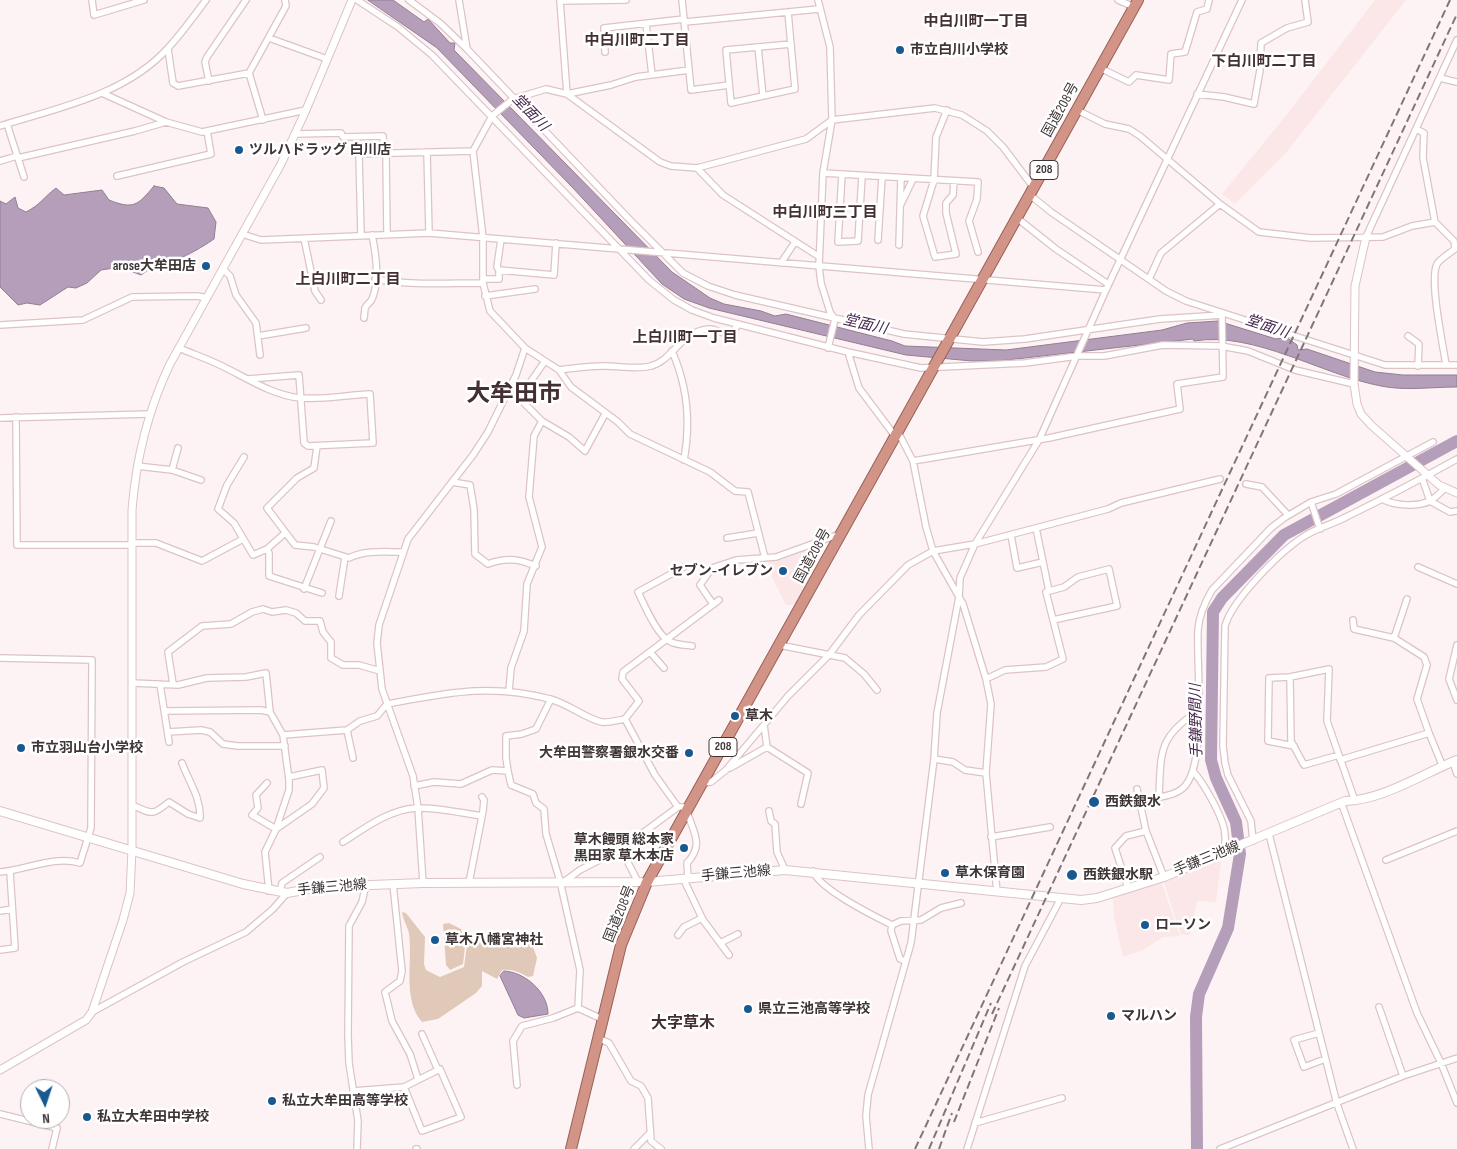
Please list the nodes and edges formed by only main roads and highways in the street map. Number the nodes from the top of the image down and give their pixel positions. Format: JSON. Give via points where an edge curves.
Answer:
{"nodes":[{"id":1,"x":1136,"y":4,"type":"edge"},
{"id":2,"x":1455,"y":761,"type":"edge"},
{"id":3,"x":0,"y":811,"type":"edge"},
{"id":4,"x":642,"y":881,"type":"junction"},
{"id":5,"x":571,"y":1149,"type":"edge"}],
"edges":[{"from":1,"to":4,"type":"highway","name":"国道208号","number":"208","via":[[702,783]]},
{"from":2,"to":4,"type":"main road","name":"手鎌三池線","via":[[1394,788],[1355,801],[1341,802],[1164,877],[1096,898],[996,892],[813,871],[784,870]]},
{"from":3,"to":4,"type":"main road","name":"手鎌三池線","via":[[270,891],[423,882]]},
{"from":4,"to":5,"type":"highway","name":"国道208号","number":"208","via":[[621,945]]}]}
